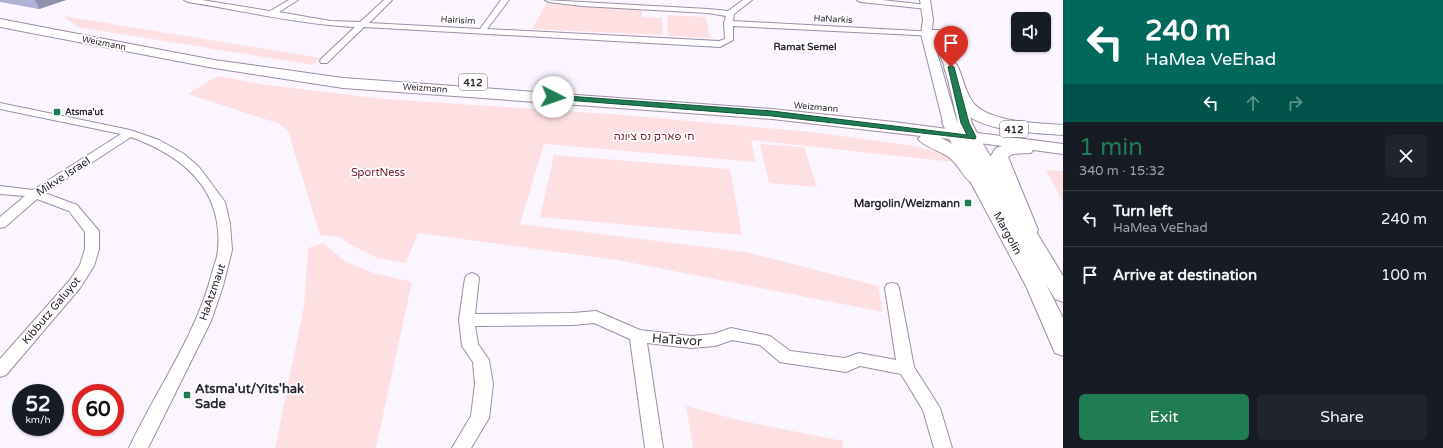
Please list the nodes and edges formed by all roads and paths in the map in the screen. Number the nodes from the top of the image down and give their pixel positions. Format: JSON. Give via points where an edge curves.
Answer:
{"nodes":[{"id":1,"x":188,"y":0,"type":"edge"},
{"id":2,"x":294,"y":0,"type":"edge"},
{"id":3,"x":388,"y":0,"type":"edge"},
{"id":4,"x":505,"y":0,"type":"edge"},
{"id":5,"x":549,"y":0,"type":"edge"},
{"id":6,"x":748,"y":0,"type":"edge"},
{"id":7,"x":860,"y":0,"type":"edge"},
{"id":8,"x":926,"y":4,"type":"edge"},
{"id":9,"x":271,"y":14,"type":"junction"},
{"id":10,"x":730,"y":14,"type":"junction"},
{"id":11,"x":0,"y":15,"type":"edge"},
{"id":12,"x":728,"y":23,"type":"junction"},
{"id":13,"x":0,"y":24,"type":"edge"},
{"id":14,"x":361,"y":25,"type":"junction"},
{"id":15,"x":482,"y":31,"type":"junction"},
{"id":16,"x":931,"y":34,"type":"junction"},
{"id":17,"x":324,"y":61,"type":"dead end"},
{"id":18,"x":951,"y":67,"type":"junction"},
{"id":19,"x":0,"y":106,"type":"edge"},
{"id":20,"x":894,"y":127,"type":"junction"},
{"id":21,"x":1063,"y":130,"type":"edge"},
{"id":22,"x":130,"y":133,"type":"junction"},
{"id":23,"x":963,"y":134,"type":"junction"},
{"id":24,"x":1063,"y":135,"type":"edge"},
{"id":25,"x":1063,"y":150,"type":"edge"},
{"id":26,"x":978,"y":180,"type":"junction"},
{"id":27,"x":0,"y":190,"type":"edge"},
{"id":28,"x":36,"y":194,"type":"junction"},
{"id":29,"x":0,"y":224,"type":"edge"},
{"id":30,"x":1027,"y":230,"type":"junction"},
{"id":31,"x":472,"y":278,"type":"dead end"},
{"id":32,"x":892,"y":288,"type":"dead end"},
{"id":33,"x":1063,"y":294,"type":"edge"},
{"id":34,"x":467,"y":320,"type":"junction"},
{"id":35,"x":638,"y":336,"type":"junction"},
{"id":36,"x":1063,"y":347,"type":"edge"},
{"id":37,"x":906,"y":368,"type":"junction"},
{"id":38,"x":0,"y":370,"type":"edge"},
{"id":39,"x":138,"y":448,"type":"edge"},
{"id":40,"x":461,"y":448,"type":"edge"},
{"id":41,"x":654,"y":448,"type":"edge"},
{"id":42,"x":943,"y":448,"type":"edge"}],
"edges":[{"from":1,"to":9,"type":"street","name":"HaIrisim"},
{"from":2,"to":9,"type":"street"},
{"from":3,"to":14,"type":"street"},
{"from":4,"to":15,"type":"street"},
{"from":5,"to":10,"type":"street"},
{"from":6,"to":10,"type":"street"},
{"from":7,"to":8,"type":"street"},
{"from":8,"to":16,"type":"street"},
{"from":9,"to":14,"type":"street","name":"HaIrisim","via":[[318,22]]},
{"from":10,"to":12,"type":"street"},
{"from":11,"to":23,"type":"main road","name":"Weizmann","number":"412","via":[[219,56],[311,70],[797,105]]},
{"from":12,"to":15,"type":"street","name":"HaIrisim","via":[[730,39],[720,44]]},
{"from":12,"to":16,"type":"street","name":"HaNarkis"},
{"from":13,"to":20,"type":"main road","name":"Weizmann","number":"412","via":[[218,65],[328,81],[727,110]]},
{"from":14,"to":15,"type":"street","name":"HaIrisim"},
{"from":14,"to":17,"type":"street"},
{"from":16,"to":18,"type":"street"},
{"from":16,"to":23,"type":"street"},
{"from":18,"to":21,"type":"main road","via":[[968,109],[980,116],[1010,124]]},
{"from":18,"to":23,"type":"street"},
{"from":19,"to":22,"type":"street","name":"HaAtzmaut"},
{"from":20,"to":23,"type":"main road","name":"Weizmann","number":"412"},
{"from":20,"to":26,"type":"main road","via":[[951,149]]},
{"from":22,"to":28,"type":"street","name":"Mikve Israel"},
{"from":22,"to":39,"type":"street","name":"HaAtzmaut","via":[[155,142],[180,156],[195,169],[219,202],[224,224],[225,250],[216,286],[202,321]]},
{"from":23,"to":24,"type":"main road","number":"412"},
{"from":23,"to":25,"type":"main road","number":"412"},
{"from":23,"to":26,"type":"main road","name":"Margolin"},
{"from":23,"to":30,"type":"main road","name":"Margolin"},
{"from":25,"to":30,"type":"main road","via":[[1012,149],[1002,152],[999,157]]},
{"from":26,"to":36,"type":"main road","name":"Margolin","via":[[1040,295]]},
{"from":27,"to":28,"type":"street","name":"Kibbutz Galuyot"},
{"from":28,"to":29,"type":"street","name":"Mikve Israel"},
{"from":28,"to":38,"type":"street","name":"Kibbutz Galuyot","via":[[73,208],[92,230],[92,249],[87,266],[75,284]]},
{"from":30,"to":33,"type":"main road","name":"Margolin"},
{"from":31,"to":34,"type":"street"},
{"from":32,"to":37,"type":"street"},
{"from":34,"to":35,"type":"street","name":"HaTavor","via":[[596,317]]},
{"from":34,"to":40,"type":"street","via":[[470,346],[481,360],[484,384],[480,418]]},
{"from":35,"to":37,"type":"street","name":"HaTavor","via":[[691,342],[715,340],[730,334],[764,340],[786,357],[846,365],[859,359]]},
{"from":35,"to":41,"type":"street"},
{"from":37,"to":42,"type":"street","via":[[931,408]]}]}
